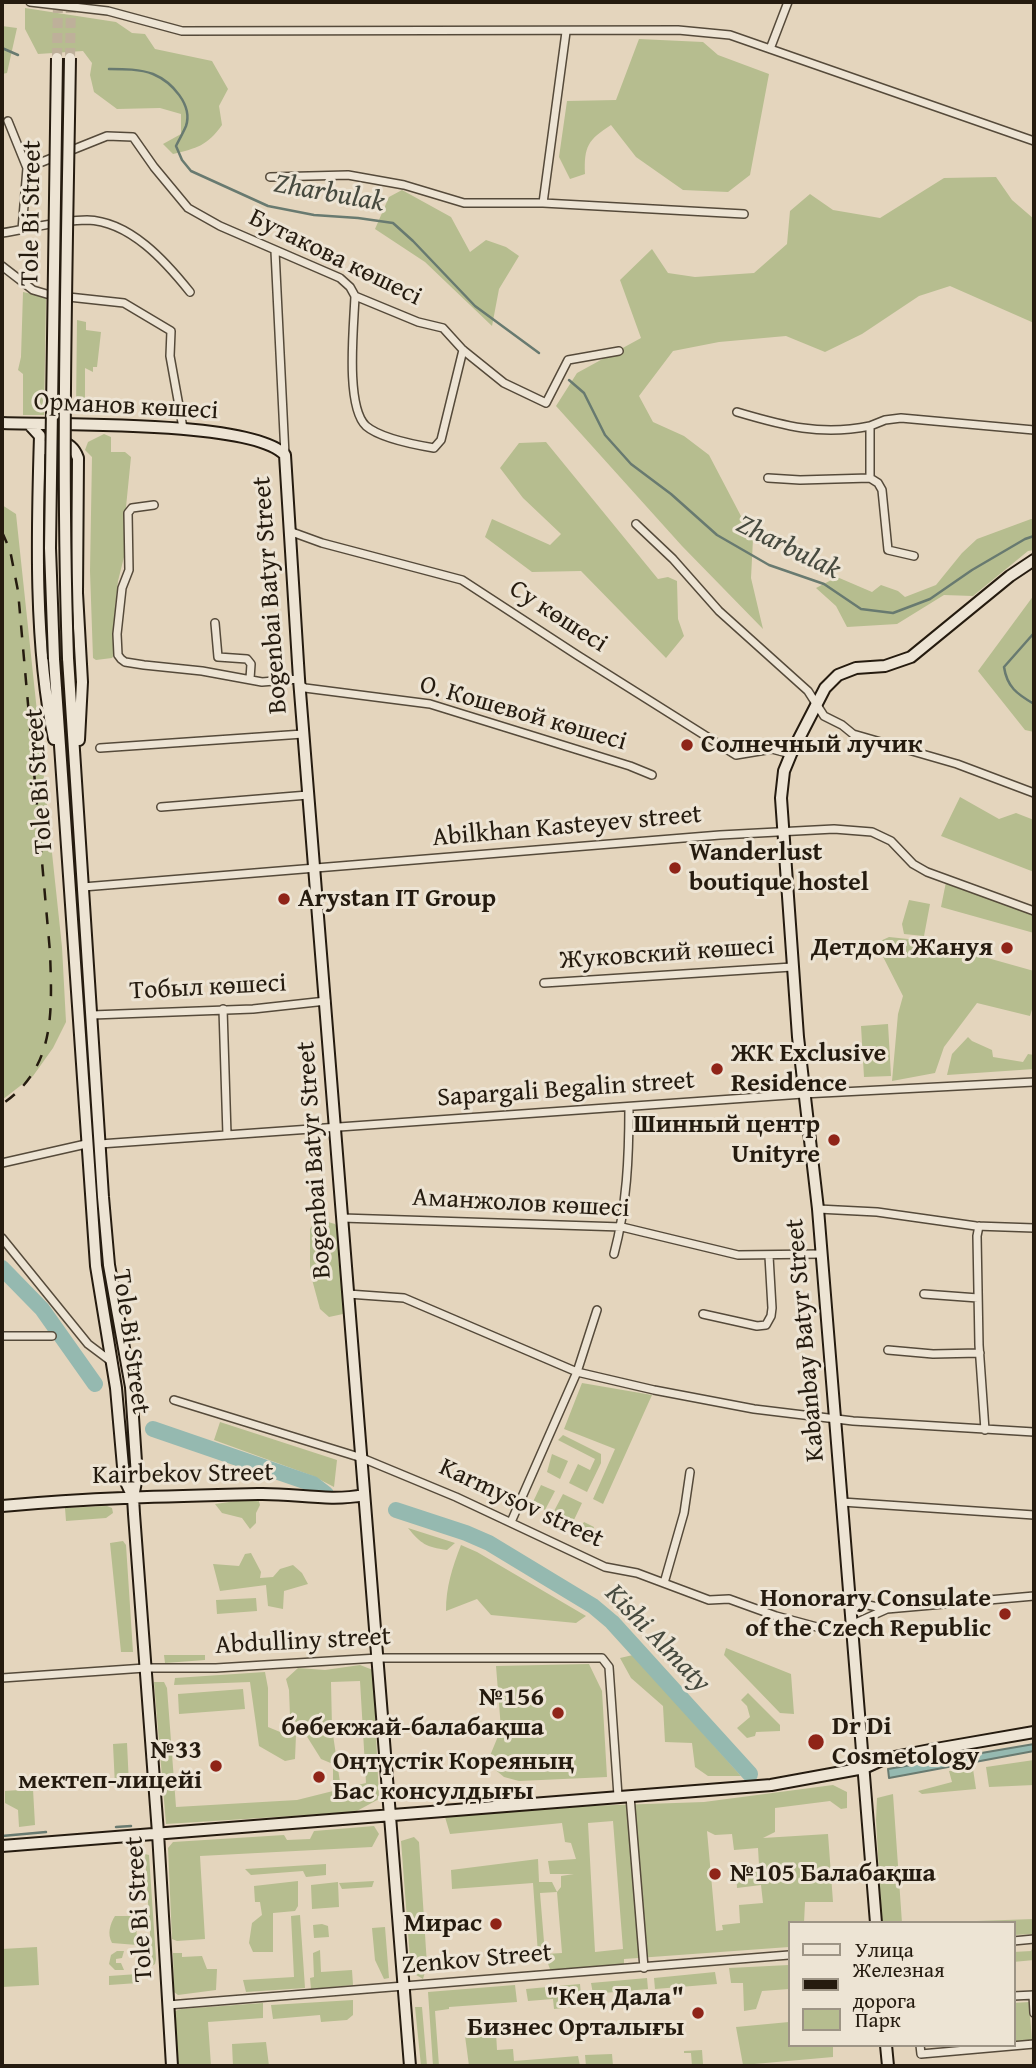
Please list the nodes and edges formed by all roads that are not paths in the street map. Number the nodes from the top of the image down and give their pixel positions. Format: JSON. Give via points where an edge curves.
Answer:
{"nodes":[{"id":1,"x":30,"y":2,"type":"edge"},
{"id":2,"x":788,"y":2,"type":"edge"},
{"id":3,"x":566,"y":32,"type":"junction"},
{"id":4,"x":770,"y":49,"type":"junction"},
{"id":5,"x":57,"y":58,"type":"tunnel mouth"},
{"id":6,"x":70,"y":58,"type":"tunnel mouth"},
{"id":7,"x":8,"y":121,"type":"dead end"},
{"id":8,"x":1034,"y":141,"type":"edge"},
{"id":9,"x":27,"y":168,"type":"junction"},
{"id":10,"x":270,"y":177,"type":"dead end"},
{"id":11,"x":543,"y":203,"type":"junction"},
{"id":12,"x":744,"y":214,"type":"dead end"},
{"id":13,"x":22,"y":230,"type":"junction"},
{"id":14,"x":2,"y":233,"type":"edge"},
{"id":15,"x":275,"y":251,"type":"junction"},
{"id":16,"x":2,"y":266,"type":"edge"},
{"id":17,"x":190,"y":292,"type":"dead end"},
{"id":18,"x":355,"y":296,"type":"junction"},
{"id":19,"x":463,"y":350,"type":"junction"},
{"id":20,"x":619,"y":351,"type":"dead end"},
{"id":21,"x":737,"y":412,"type":"dead end"},
{"id":22,"x":2,"y":423,"type":"edge"},
{"id":23,"x":29,"y":424,"type":"junction"},
{"id":24,"x":870,"y":426,"type":"junction"},
{"id":25,"x":183,"y":428,"type":"junction"},
{"id":26,"x":1034,"y":430,"type":"edge"},
{"id":27,"x":40,"y":452,"type":"junction"},
{"id":28,"x":285,"y":455,"type":"junction"},
{"id":29,"x":768,"y":478,"type":"dead end"},
{"id":30,"x":870,"y":478,"type":"junction"},
{"id":31,"x":154,"y":505,"type":"dead end"},
{"id":32,"x":636,"y":524,"type":"dead end"},
{"id":33,"x":289,"y":531,"type":"junction"},
{"id":34,"x":914,"y":555,"type":"dead end"},
{"id":35,"x":1034,"y":560,"type":"edge"},
{"id":36,"x":215,"y":624,"type":"dead end"},
{"id":37,"x":250,"y":679,"type":"junction"},
{"id":38,"x":299,"y":682,"type":"junction"},
{"id":39,"x":816,"y":703,"type":"junction"},
{"id":40,"x":303,"y":734,"type":"junction"},
{"id":41,"x":100,"y":748,"type":"dead end"},
{"id":42,"x":790,"y":754,"type":"junction"},
{"id":43,"x":76,"y":775,"type":"junction"},
{"id":44,"x":652,"y":775,"type":"dead end"},
{"id":45,"x":62,"y":776,"type":"junction"},
{"id":46,"x":1034,"y":793,"type":"edge"},
{"id":47,"x":308,"y":795,"type":"junction"},
{"id":48,"x":161,"y":807,"type":"dead end"},
{"id":49,"x":784,"y":831,"type":"junction"},
{"id":50,"x":315,"y":867,"type":"junction"},
{"id":51,"x":83,"y":887,"type":"junction"},
{"id":52,"x":1034,"y":911,"type":"edge"},
{"id":53,"x":792,"y":967,"type":"junction"},
{"id":54,"x":544,"y":983,"type":"dead end"},
{"id":55,"x":326,"y":1001,"type":"junction"},
{"id":56,"x":223,"y":1009,"type":"junction"},
{"id":57,"x":92,"y":1016,"type":"junction"},
{"id":58,"x":1034,"y":1082,"type":"edge"},
{"id":59,"x":803,"y":1094,"type":"junction"},
{"id":60,"x":629,"y":1107,"type":"junction"},
{"id":61,"x":336,"y":1128,"type":"junction"},
{"id":62,"x":227,"y":1135,"type":"junction"},
{"id":63,"x":86,"y":1144,"type":"junction"},
{"id":64,"x":100,"y":1144,"type":"junction"},
{"id":65,"x":2,"y":1163,"type":"edge"},
{"id":66,"x":818,"y":1209,"type":"junction"},
{"id":67,"x":342,"y":1218,"type":"junction"},
{"id":68,"x":979,"y":1226,"type":"junction"},
{"id":69,"x":622,"y":1227,"type":"junction"},
{"id":70,"x":1034,"y":1228,"type":"edge"},
{"id":71,"x":2,"y":1238,"type":"edge"},
{"id":72,"x":614,"y":1254,"type":"dead end"},
{"id":73,"x":821,"y":1254,"type":"junction"},
{"id":74,"x":769,"y":1256,"type":"junction"},
{"id":75,"x":348,"y":1294,"type":"junction"},
{"id":76,"x":924,"y":1294,"type":"dead end"},
{"id":77,"x":978,"y":1298,"type":"junction"},
{"id":78,"x":597,"y":1310,"type":"dead end"},
{"id":79,"x":704,"y":1314,"type":"dead end"},
{"id":80,"x":2,"y":1336,"type":"edge"},
{"id":81,"x":52,"y":1336,"type":"dead end"},
{"id":82,"x":888,"y":1350,"type":"dead end"},
{"id":83,"x":980,"y":1353,"type":"junction"},
{"id":84,"x":112,"y":1362,"type":"junction"},
{"id":85,"x":577,"y":1372,"type":"junction"},
{"id":86,"x":174,"y":1401,"type":"dead end"},
{"id":87,"x":836,"y":1418,"type":"junction"},
{"id":88,"x":985,"y":1430,"type":"junction"},
{"id":89,"x":1034,"y":1432,"type":"edge"},
{"id":90,"x":362,"y":1458,"type":"junction"},
{"id":91,"x":690,"y":1472,"type":"dead end"},
{"id":92,"x":364,"y":1495,"type":"junction"},
{"id":93,"x":133,"y":1497,"type":"junction"},
{"id":94,"x":842,"y":1502,"type":"junction"},
{"id":95,"x":2,"y":1506,"type":"edge"},
{"id":96,"x":1034,"y":1515,"type":"edge"},
{"id":97,"x":511,"y":1522,"type":"junction"},
{"id":98,"x":664,"y":1583,"type":"junction"},
{"id":99,"x":1034,"y":1596,"type":"edge"},
{"id":100,"x":849,"y":1601,"type":"junction"},
{"id":101,"x":887,"y":1609,"type":"junction"},
{"id":102,"x":852,"y":1629,"type":"junction"},
{"id":103,"x":378,"y":1658,"type":"junction"},
{"id":104,"x":145,"y":1668,"type":"junction"},
{"id":105,"x":2,"y":1678,"type":"edge"},
{"id":106,"x":1034,"y":1732,"type":"edge"},
{"id":107,"x":864,"y":1768,"type":"junction"},
{"id":108,"x":624,"y":1796,"type":"junction"},
{"id":109,"x":390,"y":1815,"type":"junction"},
{"id":110,"x":158,"y":1833,"type":"junction"},
{"id":111,"x":2,"y":1846,"type":"edge"},
{"id":112,"x":876,"y":1921,"type":"edge"},
{"id":113,"x":1034,"y":1939,"type":"edge"},
{"id":114,"x":1015,"y":1941,"type":"edge"},
{"id":115,"x":788,"y":1955,"type":"edge"},
{"id":116,"x":644,"y":1968,"type":"junction"},
{"id":117,"x":404,"y":1987,"type":"junction"},
{"id":118,"x":1033,"y":1995,"type":"edge"},
{"id":119,"x":1015,"y":1996,"type":"edge"},
{"id":120,"x":168,"y":2005,"type":"junction"},
{"id":121,"x":1034,"y":2013,"type":"edge"},
{"id":122,"x":1034,"y":2044,"type":"edge"},
{"id":123,"x":1015,"y":2046,"type":"edge"},
{"id":124,"x":886,"y":2047,"type":"edge"},
{"id":125,"x":920,"y":2047,"type":"edge"},
{"id":126,"x":1000,"y":2047,"type":"edge"},
{"id":127,"x":172,"y":2066,"type":"edge"},
{"id":128,"x":410,"y":2066,"type":"edge"},
{"id":129,"x":888,"y":2066,"type":"edge"}],
"edges":[{"from":1,"to":3,"type":"street","via":[[108,11],[182,31]]},
{"from":2,"to":4,"type":"street"},
{"from":3,"to":4,"type":"street","via":[[704,32],[730,35]]},
{"from":3,"to":11,"type":"street"},
{"from":4,"to":8,"type":"street"},
{"from":5,"to":45,"type":"street","name":"Tole Bi Street","bridge":true,"via":[[50,548]]},
{"from":6,"to":43,"type":"street","name":"Tole Bi Street","bridge":true,"via":[[64,535]]},
{"from":7,"to":9,"type":"street"},
{"from":9,"to":13,"type":"street"},
{"from":9,"to":15,"type":"street","name":"Бутакова көшесі","via":[[107,136],[133,137],[188,208]]},
{"from":10,"to":11,"type":"street","via":[[348,175],[464,203]]},
{"from":11,"to":12,"type":"street"},
{"from":13,"to":14,"type":"street"},
{"from":13,"to":17,"type":"street","via":[[86,220],[102,222],[132,236],[168,264]]},
{"from":15,"to":18,"type":"street","name":"Бутакова көшесі","via":[[340,278]]},
{"from":15,"to":28,"type":"street","name":"Bogenbai Batyr Street"},
{"from":16,"to":25,"type":"street","via":[[33,289],[124,303],[171,331],[170,356]]},
{"from":18,"to":19,"type":"street","name":"Бутакова көшесі","via":[[443,328]]},
{"from":18,"to":19,"type":"street","via":[[354,397],[365,424],[374,430],[413,445],[434,447],[441,440]]},
{"from":19,"to":20,"type":"street","name":"Бутакова көшесі","via":[[504,383],[546,403],[568,360]]},
{"from":21,"to":24,"type":"street","via":[[791,428],[823,431]]},
{"from":22,"to":23,"type":"street","name":"Орманов көшесі"},
{"from":23,"to":25,"type":"street","name":"Орманов көшесі"},
{"from":23,"to":27,"type":"street","via":[[40,436]]},
{"from":24,"to":26,"type":"street","via":[[901,418]]},
{"from":24,"to":30,"type":"street"},
{"from":25,"to":28,"type":"street","name":"Орманов көшесі","via":[[266,443]]},
{"from":27,"to":43,"type":"street","via":[[49,444],[62,442],[71,445],[78,458],[82,682]]},
{"from":27,"to":45,"type":"street","via":[[39,580],[45,686]]},
{"from":28,"to":33,"type":"street","name":"Bogenbai Batyr Street"},
{"from":29,"to":30,"type":"street"},
{"from":30,"to":34,"type":"street","via":[[882,490],[888,550]]},
{"from":31,"to":37,"type":"street","name":"О. Кошевой көшесі","via":[[132,508],[128,513],[129,570],[122,589],[118,655],[125,662]]},
{"from":32,"to":39,"type":"street"},
{"from":33,"to":38,"type":"street","name":"Bogenbai Batyr Street"},
{"from":33,"to":42,"type":"street","name":"Су көшесі","via":[[462,580],[736,755],[764,749]]},
{"from":35,"to":39,"type":"street","name":"Kabanbay Batyr Street","via":[[911,657],[838,675]]},
{"from":36,"to":37,"type":"street","via":[[218,657],[247,659]]},
{"from":37,"to":38,"type":"street","name":"О. Кошевой көшесі"},
{"from":38,"to":40,"type":"street","name":"Bogenbai Batyr Street"},
{"from":38,"to":44,"type":"street","name":"О. Кошевой көшесі","via":[[304,688],[430,704]]},
{"from":39,"to":42,"type":"street","name":"Kabanbay Batyr Street"},
{"from":39,"to":46,"type":"street","via":[[824,716],[853,734],[957,764]]},
{"from":40,"to":41,"type":"street"},
{"from":40,"to":47,"type":"street","name":"Bogenbai Batyr Street"},
{"from":42,"to":49,"type":"street","name":"Kabanbay Batyr Street","via":[[781,798]]},
{"from":43,"to":51,"type":"street","name":"Tole Bi Street"},
{"from":45,"to":63,"type":"street","name":"Tole Bi Street"},
{"from":47,"to":48,"type":"street"},
{"from":47,"to":50,"type":"street","name":"Bogenbai Batyr Street"},
{"from":49,"to":50,"type":"street","name":"Abilkhan Kasteyev street"},
{"from":49,"to":52,"type":"street","name":"Abilkhan Kasteyev street","via":[[872,832],[891,841],[913,864],[928,872]]},
{"from":49,"to":53,"type":"street","name":"Kabanbay Batyr Street"},
{"from":50,"to":51,"type":"street","name":"Abilkhan Kasteyev street"},
{"from":50,"to":55,"type":"street","name":"Bogenbai Batyr Street"},
{"from":51,"to":57,"type":"street","name":"Tole Bi Street"},
{"from":53,"to":54,"type":"street","name":"Жуковский көшесі"},
{"from":53,"to":59,"type":"street","name":"Kabanbay Batyr Street"},
{"from":55,"to":56,"type":"street","name":"Тобыл көшесі"},
{"from":55,"to":61,"type":"street","name":"Bogenbai Batyr Street"},
{"from":56,"to":57,"type":"street","name":"Тобыл көшесі"},
{"from":56,"to":62,"type":"street"},
{"from":57,"to":64,"type":"street","name":"Tole Bi Street"},
{"from":58,"to":59,"type":"street","name":"Sapargali Begalin street"},
{"from":59,"to":60,"type":"street","name":"Sapargali Begalin street"},
{"from":59,"to":66,"type":"street","name":"Kabanbay Batyr Street"},
{"from":60,"to":61,"type":"street","name":"Sapargali Begalin street"},
{"from":60,"to":69,"type":"street","via":[[629,1173]]},
{"from":61,"to":62,"type":"street","name":"Sapargali Begalin street"},
{"from":61,"to":67,"type":"street","name":"Bogenbai Batyr Street"},
{"from":62,"to":64,"type":"street","name":"Sapargali Begalin street"},
{"from":63,"to":65,"type":"street"},
{"from":63,"to":84,"type":"street","name":"Tole Bi Street","via":[[96,1266]]},
{"from":64,"to":93,"type":"street","name":"Tole Bi Street","via":[[109,1265],[131,1387],[137,1477]]},
{"from":66,"to":68,"type":"street"},
{"from":66,"to":73,"type":"street","name":"Kabanbay Batyr Street"},
{"from":67,"to":69,"type":"street","name":"Аманжолов көшесі"},
{"from":67,"to":75,"type":"street","name":"Bogenbai Batyr Street"},
{"from":68,"to":70,"type":"street"},
{"from":68,"to":77,"type":"street"},
{"from":69,"to":72,"type":"street"},
{"from":69,"to":74,"type":"street","name":"Аманжолов көшесі","via":[[738,1255]]},
{"from":71,"to":84,"type":"street","via":[[88,1344]]},
{"from":73,"to":74,"type":"street","name":"Аманжолов көшесі"},
{"from":73,"to":87,"type":"street","name":"Kabanbay Batyr Street"},
{"from":74,"to":79,"type":"street","via":[[772,1308],[766,1325]]},
{"from":75,"to":85,"type":"street","via":[[404,1298]]},
{"from":75,"to":90,"type":"street","name":"Bogenbai Batyr Street"},
{"from":76,"to":77,"type":"street"},
{"from":77,"to":83,"type":"street"},
{"from":78,"to":85,"type":"street"},
{"from":80,"to":81,"type":"street"},
{"from":82,"to":83,"type":"street"},
{"from":83,"to":88,"type":"street"},
{"from":84,"to":93,"type":"street","name":"Tole Bi Street","via":[[124,1478]]},
{"from":85,"to":87,"type":"street","via":[[754,1409]]},
{"from":85,"to":97,"type":"street"},
{"from":86,"to":90,"type":"street","name":"Karmysov street"},
{"from":87,"to":88,"type":"street"},
{"from":87,"to":94,"type":"street","name":"Kabanbay Batyr Street"},
{"from":88,"to":89,"type":"street"},
{"from":90,"to":92,"type":"street","name":"Bogenbai Batyr Street"},
{"from":90,"to":97,"type":"street","name":"Karmysov street"},
{"from":91,"to":98,"type":"street","via":[[684,1513]]},
{"from":92,"to":93,"type":"street","name":"Kairbekov Street"},
{"from":92,"to":103,"type":"street","name":"Bogenbai Batyr Street"},
{"from":93,"to":95,"type":"street","name":"Kairbekov Street"},
{"from":93,"to":104,"type":"street","name":"Tole Bi Street"},
{"from":94,"to":96,"type":"street"},
{"from":94,"to":100,"type":"street","name":"Kabanbay Batyr Street"},
{"from":97,"to":98,"type":"street","name":"Karmysov street","via":[[605,1567]]},
{"from":98,"to":102,"type":"street","name":"Karmysov street","via":[[709,1600],[729,1599],[839,1633]]},
{"from":99,"to":101,"type":"street"},
{"from":100,"to":101,"type":"street"},
{"from":100,"to":102,"type":"street","name":"Kabanbay Batyr Street"},
{"from":101,"to":102,"type":"street"},
{"from":102,"to":107,"type":"street","name":"Kabanbay Batyr Street"},
{"from":103,"to":104,"type":"street","name":"Abdulliny street"},
{"from":103,"to":108,"type":"street","name":"Abdulliny street","via":[[596,1657],[606,1661]]},
{"from":103,"to":109,"type":"street","name":"Bogenbai Batyr Street"},
{"from":104,"to":105,"type":"street","name":"Abdulliny street"},
{"from":104,"to":110,"type":"street","name":"Tole Bi Street"},
{"from":106,"to":107,"type":"street","via":[[884,1759]]},
{"from":107,"to":108,"type":"street","via":[[771,1785]]},
{"from":107,"to":112,"type":"street","name":"Kabanbay Batyr Street"},
{"from":108,"to":109,"type":"street"},
{"from":108,"to":116,"type":"street"},
{"from":109,"to":110,"type":"street"},
{"from":109,"to":117,"type":"street","name":"Bogenbai Batyr Street"},
{"from":110,"to":111,"type":"street"},
{"from":110,"to":120,"type":"street","name":"Tole Bi Street"},
{"from":113,"to":114,"type":"street"},
{"from":115,"to":116,"type":"street","name":"Zenkov Street"},
{"from":116,"to":117,"type":"street","name":"Zenkov Street"},
{"from":117,"to":120,"type":"street","name":"Zenkov Street"},
{"from":117,"to":128,"type":"street","name":"Bogenbai Batyr Street"},
{"from":118,"to":119,"type":"street"},
{"from":118,"to":121,"type":"street"},
{"from":120,"to":127,"type":"street","name":"Tole Bi Street"},
{"from":122,"to":123,"type":"street"},
{"from":124,"to":129,"type":"street"},
{"from":125,"to":126,"type":"street","via":[[920,2054]]}]}
